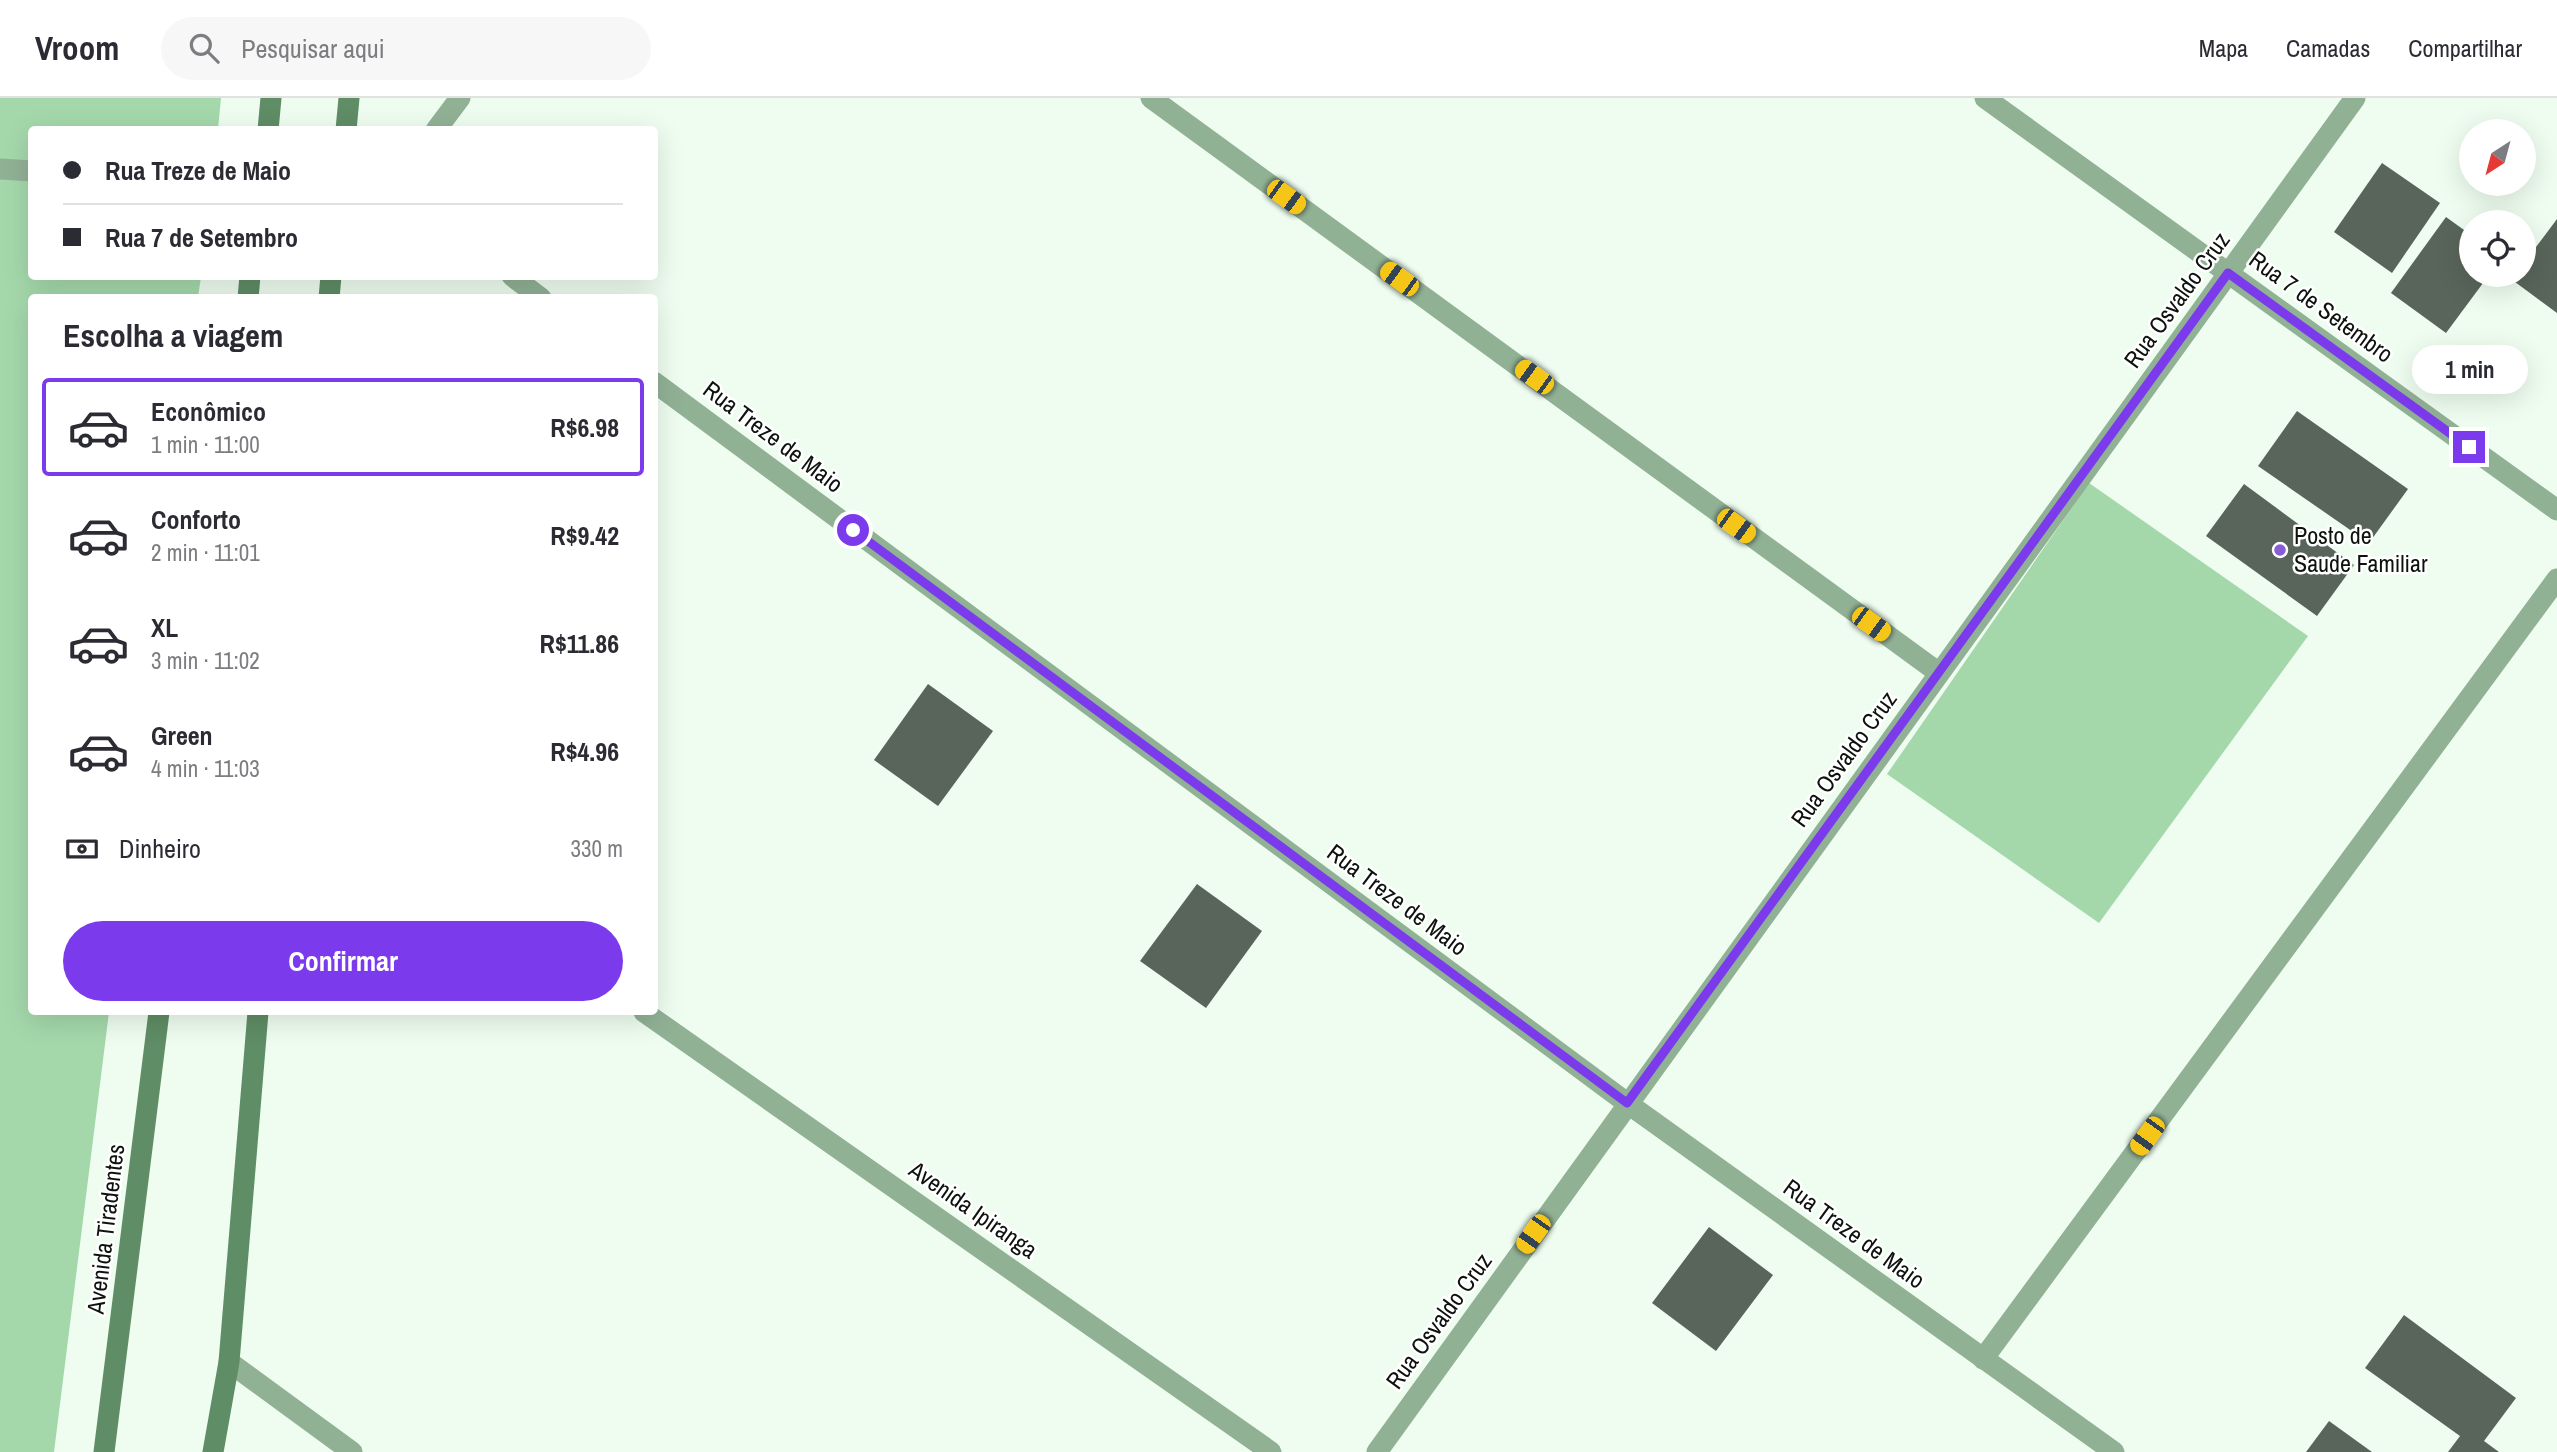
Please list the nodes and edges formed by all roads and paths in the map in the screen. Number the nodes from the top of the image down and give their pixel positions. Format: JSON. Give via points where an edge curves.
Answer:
{"nodes":[{"id":1,"x":271,"y":98,"type":"edge"},
{"id":2,"x":349,"y":98,"type":"edge"},
{"id":3,"x":460,"y":98,"type":"edge"},
{"id":4,"x":1152,"y":98,"type":"edge"},
{"id":5,"x":1985,"y":98,"type":"edge"},
{"id":6,"x":2355,"y":98,"type":"edge"},
{"id":7,"x":268,"y":126,"type":"edge"},
{"id":8,"x":346,"y":126,"type":"edge"},
{"id":9,"x":439,"y":126,"type":"edge"},
{"id":10,"x":0,"y":169,"type":"edge"},
{"id":11,"x":28,"y":171,"type":"edge"},
{"id":12,"x":2228,"y":273,"type":"junction"},
{"id":13,"x":517,"y":280,"type":"edge"},
{"id":14,"x":536,"y":294,"type":"edge"},
{"id":15,"x":658,"y":385,"type":"edge"},
{"id":16,"x":2557,"y":510,"type":"edge"},
{"id":17,"x":2557,"y":579,"type":"edge"},
{"id":18,"x":1939,"y":674,"type":"junction"},
{"id":19,"x":159,"y":1015,"type":"edge"},
{"id":20,"x":258,"y":1015,"type":"edge"},
{"id":21,"x":648,"y":1015,"type":"edge"},
{"id":22,"x":1627,"y":1103,"type":"junction"},
{"id":23,"x":1983,"y":1359,"type":"junction"},
{"id":24,"x":229,"y":1362,"type":"junction"},
{"id":25,"x":104,"y":1452,"type":"edge"},
{"id":26,"x":213,"y":1452,"type":"edge"},
{"id":27,"x":352,"y":1452,"type":"edge"},
{"id":28,"x":1271,"y":1452,"type":"edge"},
{"id":29,"x":1377,"y":1452,"type":"edge"},
{"id":30,"x":2114,"y":1452,"type":"edge"}],
"edges":[{"from":1,"to":7,"type":"street"},
{"from":2,"to":8,"type":"street"},
{"from":3,"to":9,"type":"street"},
{"from":4,"to":18,"type":"street"},
{"from":5,"to":12,"type":"street","name":"Rua 7 de Setembro"},
{"from":6,"to":12,"type":"street","name":"Rua Osvaldo Cruz"},
{"from":10,"to":11,"type":"street"},
{"from":12,"to":16,"type":"street","name":"Rua 7 de Setembro"},
{"from":12,"to":18,"type":"street","name":"Rua Osvaldo Cruz"},
{"from":13,"to":14,"type":"street"},
{"from":15,"to":22,"type":"street","name":"Rua Treze de Maio"},
{"from":17,"to":23,"type":"street"},
{"from":18,"to":22,"type":"street","name":"Rua Osvaldo Cruz"},
{"from":19,"to":25,"type":"street","name":"Avenida Tiradentes"},
{"from":20,"to":24,"type":"street"},
{"from":21,"to":28,"type":"street","name":"Avenida Ipiranga"},
{"from":22,"to":23,"type":"street","name":"Rua Treze de Maio"},
{"from":22,"to":29,"type":"street","name":"Rua Osvaldo Cruz"},
{"from":23,"to":30,"type":"street","name":"Rua Treze de Maio"},
{"from":24,"to":26,"type":"street"},
{"from":24,"to":27,"type":"street"}]}
